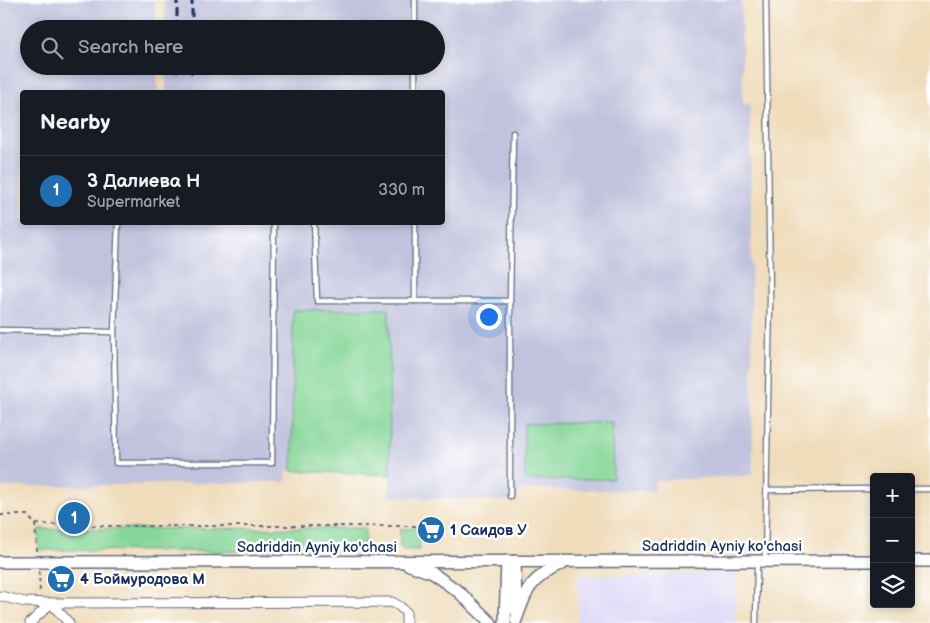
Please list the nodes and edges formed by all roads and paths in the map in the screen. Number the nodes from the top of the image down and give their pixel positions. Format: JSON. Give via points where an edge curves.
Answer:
{"nodes":[{"id":1,"x":415,"y":0,"type":"edge"},
{"id":2,"x":766,"y":0,"type":"edge"},
{"id":3,"x":415,"y":20,"type":"edge"},
{"id":4,"x":415,"y":75,"type":"edge"},
{"id":5,"x":415,"y":90,"type":"edge"},
{"id":6,"x":513,"y":133,"type":"dead end"},
{"id":7,"x":118,"y":225,"type":"edge"},
{"id":8,"x":274,"y":225,"type":"edge"},
{"id":9,"x":314,"y":225,"type":"edge"},
{"id":10,"x":415,"y":225,"type":"edge"},
{"id":11,"x":415,"y":301,"type":"junction"},
{"id":12,"x":510,"y":301,"type":"junction"},
{"id":13,"x":0,"y":330,"type":"edge"},
{"id":14,"x":114,"y":332,"type":"junction"},
{"id":15,"x":870,"y":489,"type":"edge"},
{"id":16,"x":915,"y":489,"type":"edge"},
{"id":17,"x":930,"y":489,"type":"edge"},
{"id":18,"x":766,"y":490,"type":"junction"},
{"id":19,"x":510,"y":496,"type":"dead end"},
{"id":20,"x":0,"y":515,"type":"edge"},
{"id":21,"x":422,"y":526,"type":"dead end"},
{"id":22,"x":511,"y":561,"type":"junction"},
{"id":23,"x":568,"y":561,"type":"junction"},
{"id":24,"x":761,"y":561,"type":"junction"},
{"id":25,"x":870,"y":561,"type":"edge"},
{"id":26,"x":915,"y":561,"type":"edge"},
{"id":27,"x":930,"y":561,"type":"edge"},
{"id":28,"x":0,"y":562,"type":"edge"},
{"id":29,"x":401,"y":562,"type":"junction"},
{"id":30,"x":0,"y":596,"type":"edge"},
{"id":31,"x":51,"y":603,"type":"junction"},
{"id":32,"x":512,"y":622,"type":"edge"},
{"id":33,"x":30,"y":623,"type":"edge"},
{"id":34,"x":69,"y":623,"type":"edge"},
{"id":35,"x":406,"y":623,"type":"edge"},
{"id":36,"x":491,"y":623,"type":"edge"},
{"id":37,"x":756,"y":623,"type":"edge"}],
"edges":[{"from":1,"to":3,"type":"lane"},
{"from":2,"to":18,"type":"lane","via":[[770,298]]},
{"from":4,"to":5,"type":"lane"},
{"from":6,"to":12,"type":"lane"},
{"from":7,"to":14,"type":"lane"},
{"from":8,"to":14,"type":"lane","via":[[272,463],[116,463]]},
{"from":9,"to":11,"type":"lane","via":[[317,301]]},
{"from":10,"to":11,"type":"lane"},
{"from":11,"to":12,"type":"lane"},
{"from":12,"to":19,"type":"lane"},
{"from":13,"to":14,"type":"lane"},
{"from":15,"to":18,"type":"lane"},
{"from":16,"to":17,"type":"lane"},
{"from":18,"to":24,"type":"lane"},
{"from":20,"to":21,"type":"path","via":[[27,515],[35,524],[107,526]]},
{"from":22,"to":23,"type":"street","name":"Sadriddin Ayniy ko'chasi"},
{"from":22,"to":29,"type":"street","name":"Sadriddin Ayniy ko'chasi"},
{"from":22,"to":32,"type":"street"},
{"from":23,"to":24,"type":"street","name":"Sadriddin Ayniy ko'chasi"},
{"from":23,"to":32,"type":"street","via":[[535,579]]},
{"from":24,"to":25,"type":"street","name":"Sadriddin Ayniy ko'chasi"},
{"from":24,"to":37,"type":"lane"},
{"from":26,"to":27,"type":"street"},
{"from":28,"to":29,"type":"street","name":"Sadriddin Ayniy ko'chasi"},
{"from":29,"to":36,"type":"street","via":[[432,573],[459,592]]},
{"from":30,"to":31,"type":"street","via":[[25,602]]},
{"from":31,"to":33,"type":"street"},
{"from":31,"to":34,"type":"street"},
{"from":31,"to":35,"type":"street","via":[[392,602],[406,612]]}]}
